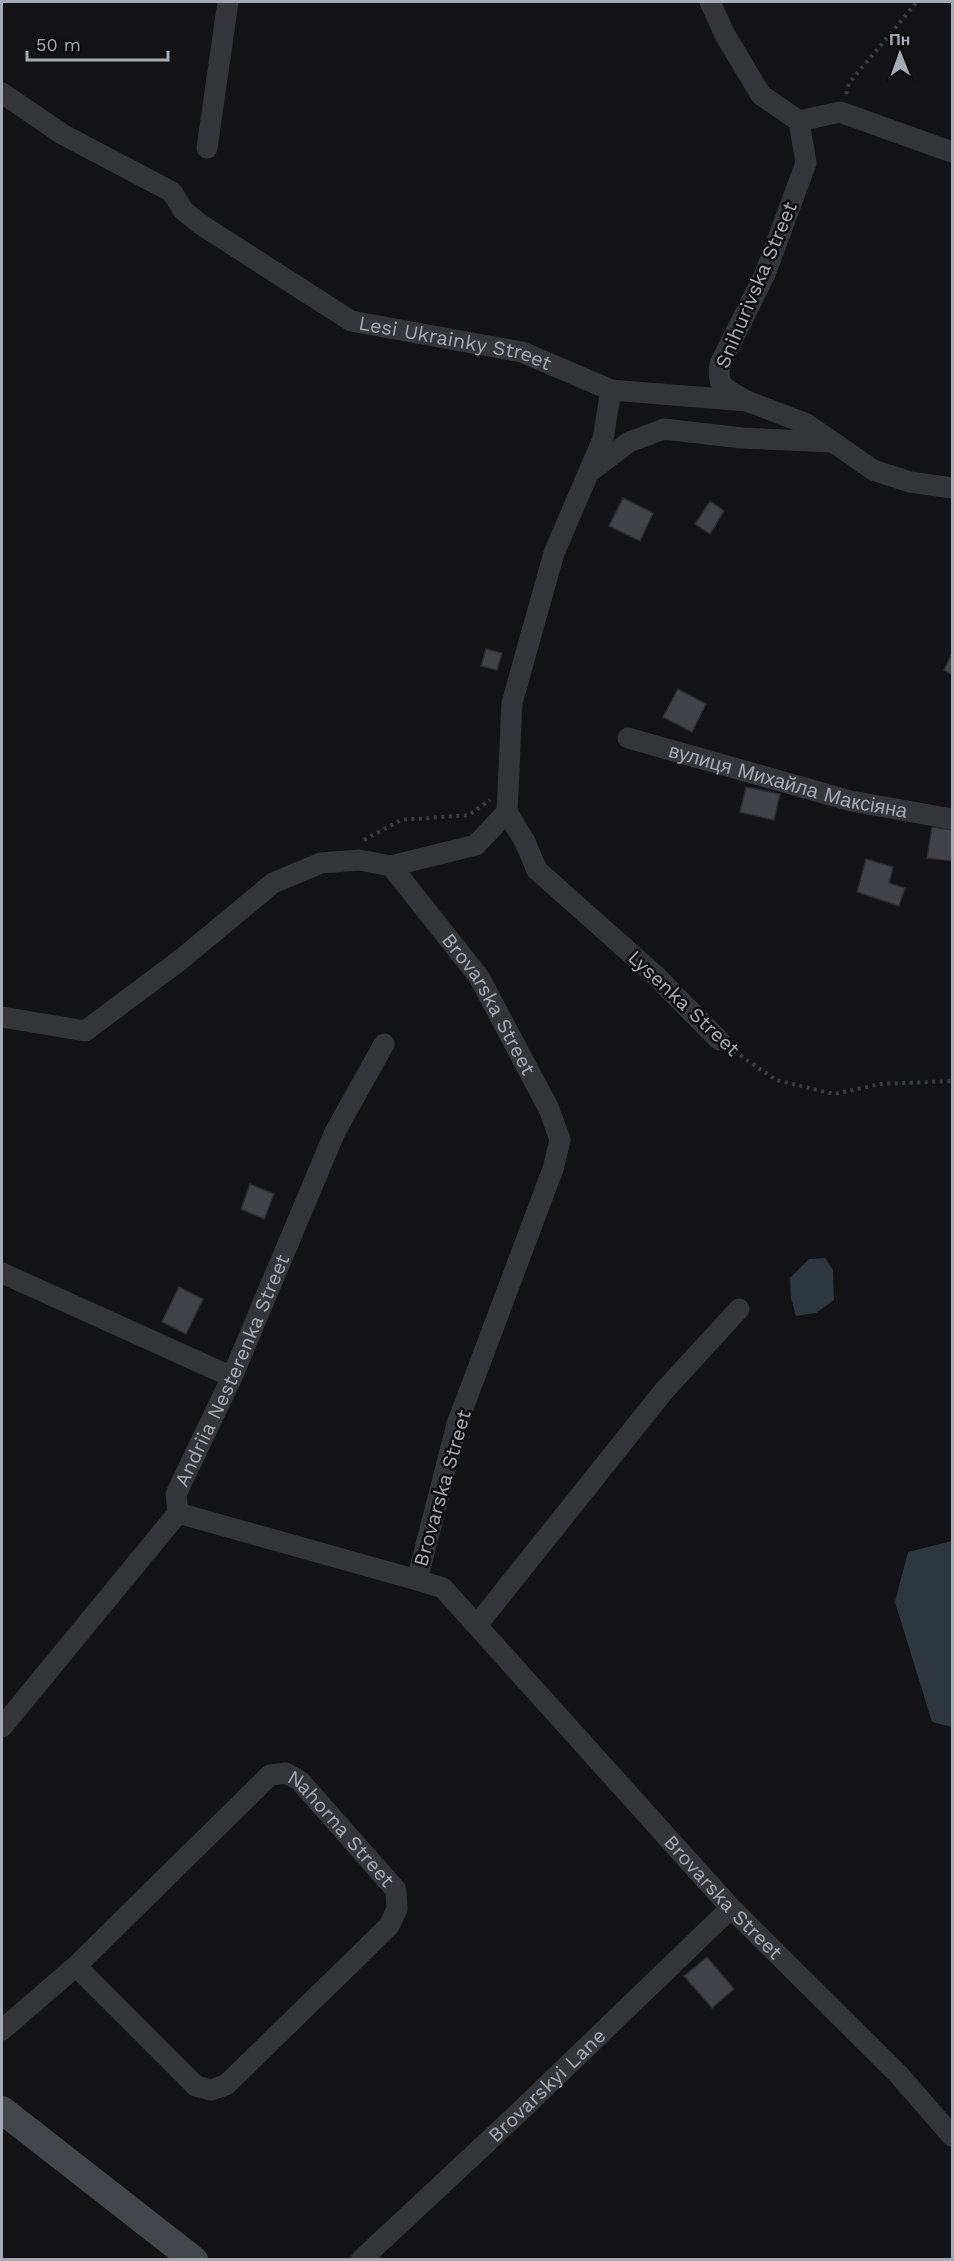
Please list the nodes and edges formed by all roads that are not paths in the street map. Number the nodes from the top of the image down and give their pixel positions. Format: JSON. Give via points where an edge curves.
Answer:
{"nodes":[{"id":1,"x":228,"y":2,"type":"edge"},
{"id":2,"x":710,"y":2,"type":"edge"},
{"id":3,"x":2,"y":93,"type":"edge"},
{"id":4,"x":799,"y":122,"type":"junction"},
{"id":5,"x":207,"y":147,"type":"dead end"},
{"id":6,"x":952,"y":152,"type":"edge"},
{"id":7,"x":611,"y":390,"type":"junction"},
{"id":8,"x":747,"y":401,"type":"junction"},
{"id":9,"x":832,"y":442,"type":"junction"},
{"id":10,"x":588,"y":474,"type":"junction"},
{"id":11,"x":952,"y":488,"type":"edge"},
{"id":12,"x":628,"y":738,"type":"dead end"},
{"id":13,"x":507,"y":812,"type":"junction"},
{"id":14,"x":952,"y":817,"type":"edge"},
{"id":15,"x":391,"y":866,"type":"junction"},
{"id":16,"x":2,"y":1017,"type":"edge"},
{"id":17,"x":719,"y":1040,"type":"road end"},
{"id":18,"x":384,"y":1044,"type":"dead end"},
{"id":19,"x":2,"y":1273,"type":"edge"},
{"id":20,"x":738,"y":1310,"type":"dead end"},
{"id":21,"x":232,"y":1377,"type":"junction"},
{"id":22,"x":178,"y":1513,"type":"junction"},
{"id":23,"x":417,"y":1580,"type":"junction"},
{"id":24,"x":477,"y":1625,"type":"junction"},
{"id":25,"x":2,"y":1727,"type":"edge"},
{"id":26,"x":731,"y":1908,"type":"junction"},
{"id":27,"x":76,"y":1966,"type":"junction"},
{"id":28,"x":2,"y":2030,"type":"edge"},
{"id":29,"x":2,"y":2110,"type":"edge"},
{"id":30,"x":952,"y":2136,"type":"edge"},
{"id":31,"x":194,"y":2259,"type":"edge"},
{"id":32,"x":361,"y":2259,"type":"edge"}],
"edges":[{"from":1,"to":5,"type":"street"},
{"from":2,"to":4,"type":"street","via":[[761,95]]},
{"from":3,"to":7,"type":"street","name":"Lesi Ukrainky Street","via":[[62,134],[172,192],[183,210],[200,224],[351,321],[522,352]]},
{"from":4,"to":6,"type":"street","via":[[840,112]]},
{"from":4,"to":8,"type":"street","name":"Snihurivska Street","via":[[806,163],[765,274],[720,364],[718,376],[722,387]]},
{"from":7,"to":8,"type":"street","name":"Lesi Ukrainky Street"},
{"from":7,"to":10,"type":"street","via":[[603,439]]},
{"from":8,"to":9,"type":"street","name":"Lesi Ukrainky Street","via":[[807,424]]},
{"from":9,"to":10,"type":"street","via":[[664,429],[629,442]]},
{"from":9,"to":11,"type":"street","name":"Lesi Ukrainky Street","via":[[873,470],[910,482]]},
{"from":10,"to":13,"type":"street","via":[[554,553],[512,703]]},
{"from":12,"to":14,"type":"street","name":"вулиця Михайла Максіяна","via":[[851,801]]},
{"from":13,"to":15,"type":"street","via":[[476,845]]},
{"from":13,"to":17,"type":"street","name":"Lysenka Street","via":[[537,870],[655,975]]},
{"from":15,"to":16,"type":"street","via":[[359,861],[321,863],[273,883],[179,961],[85,1031]]},
{"from":15,"to":23,"type":"street","name":"Brovarska Street","via":[[479,977],[549,1109],[560,1140],[553,1169],[457,1424]]},
{"from":18,"to":21,"type":"street","name":"Andriia Nesterenka Street","via":[[334,1132]]},
{"from":19,"to":21,"type":"street"},
{"from":20,"to":24,"type":"street","via":[[663,1392]]},
{"from":21,"to":22,"type":"street","name":"Andriia Nesterenka Street","via":[[176,1494]]},
{"from":22,"to":23,"type":"street","name":"Brovarska Street"},
{"from":22,"to":25,"type":"street","name":"Andriia Nesterenka Street"},
{"from":23,"to":24,"type":"street","name":"Brovarska Street","via":[[443,1588]]},
{"from":24,"to":26,"type":"street","name":"Brovarska Street"},
{"from":26,"to":30,"type":"street","name":"Brovarska Street","via":[[898,2075]]},
{"from":26,"to":32,"type":"street","name":"Brovarskyi Lane"},
{"from":27,"to":27,"type":"street","name":"Nahorna Street","via":[[270,1775],[286,1773],[300,1780],[396,1890],[397,1909],[389,1926],[226,2085],[211,2090],[196,2086]]},
{"from":27,"to":28,"type":"street","name":"Nahorna Street"},
{"from":29,"to":31,"type":"street"}]}
